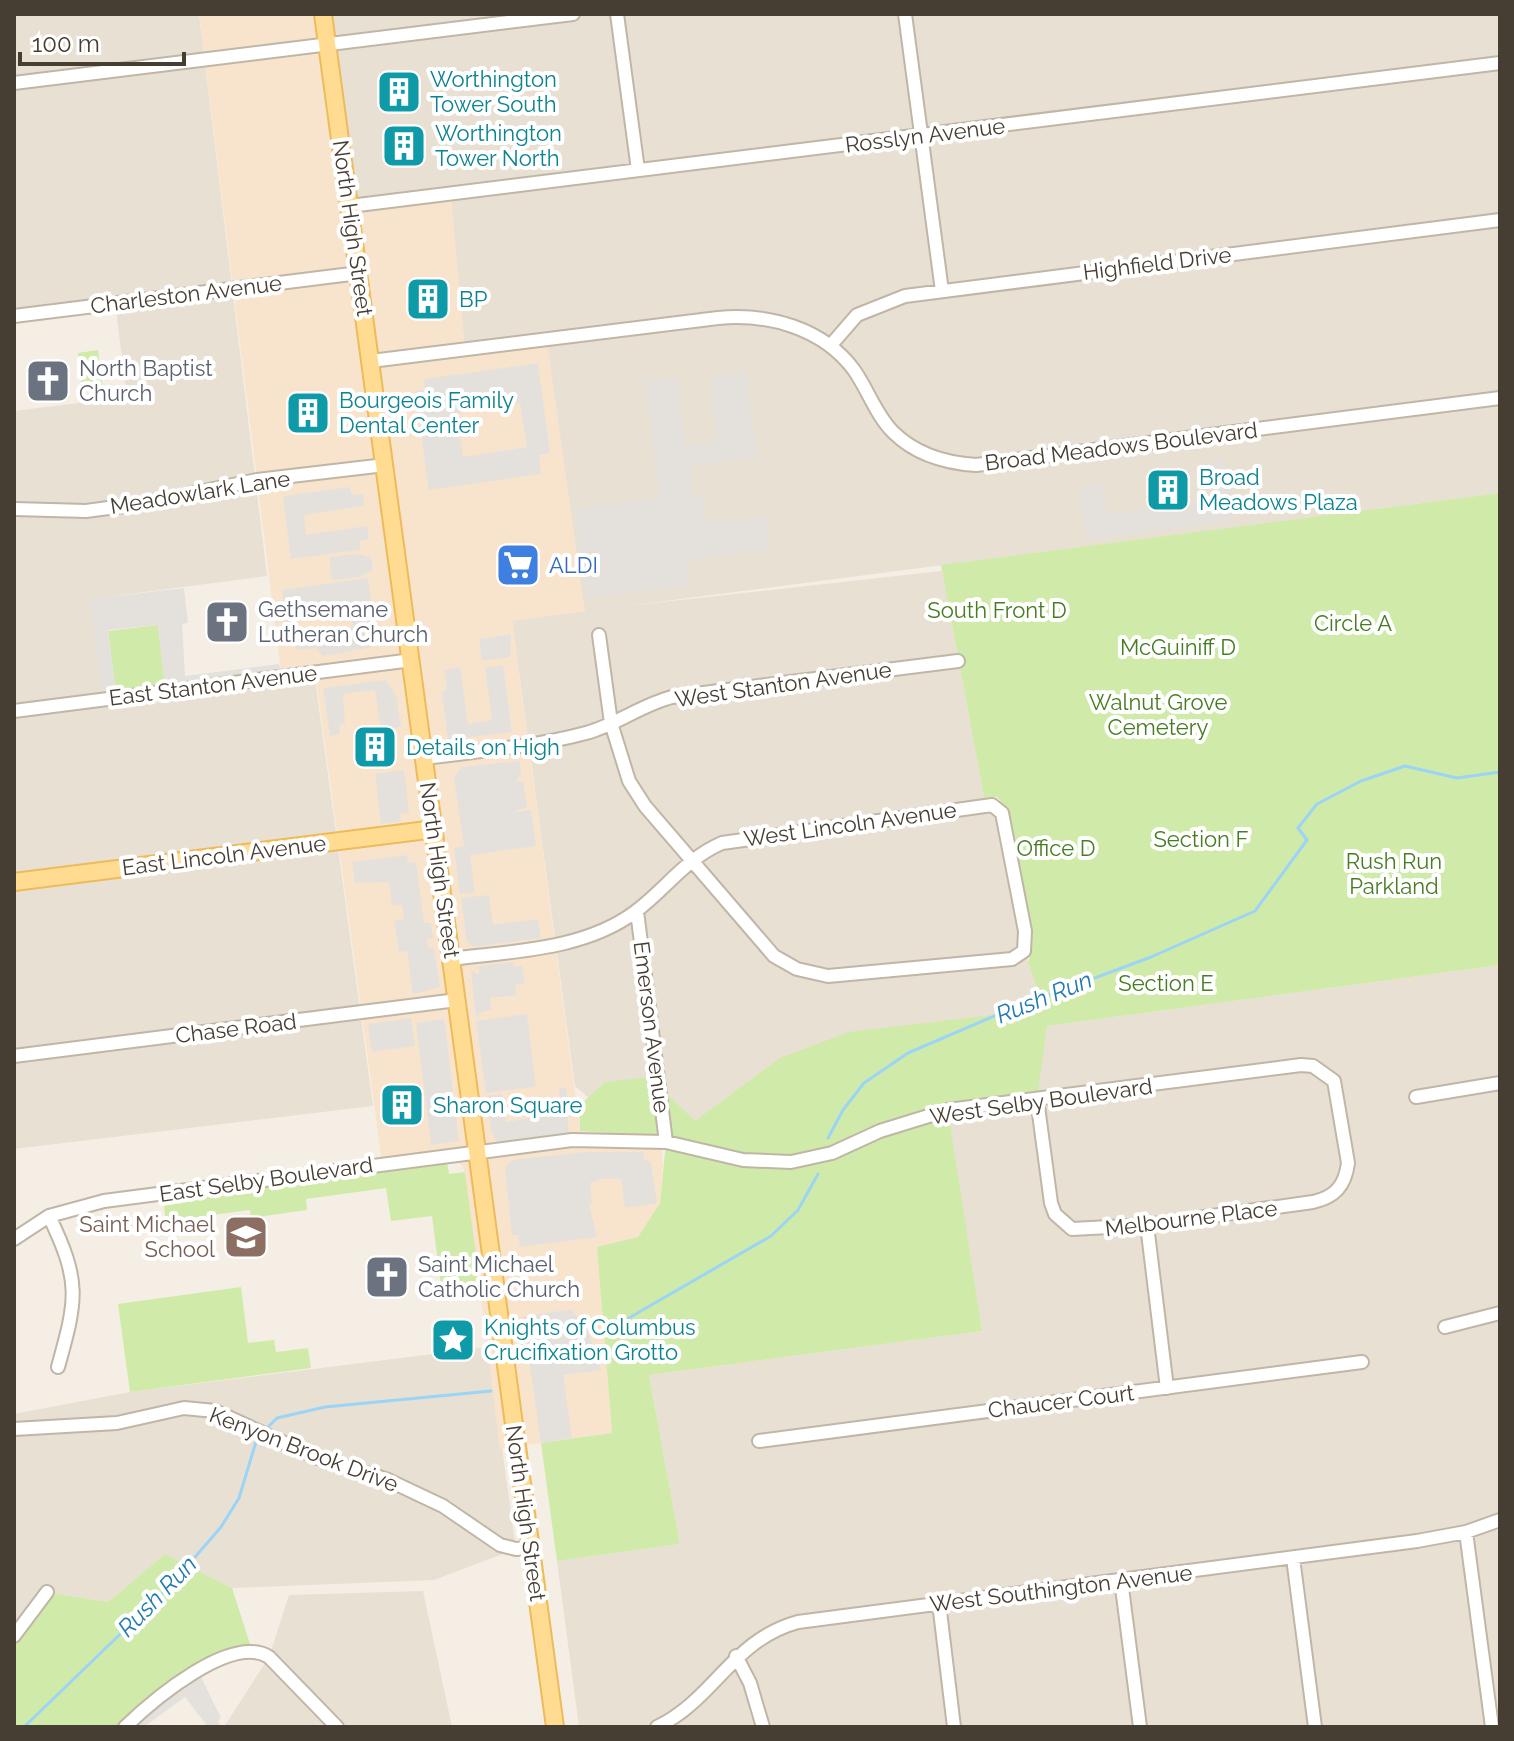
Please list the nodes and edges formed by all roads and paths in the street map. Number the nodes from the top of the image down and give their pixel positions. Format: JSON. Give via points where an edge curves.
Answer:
{"nodes":[{"id":1,"x":323,"y":14,"type":"edge"},
{"id":2,"x":573,"y":14,"type":"edge"},
{"id":3,"x":617,"y":14,"type":"edge"},
{"id":4,"x":905,"y":14,"type":"edge"},
{"id":5,"x":328,"y":45,"type":"junction"},
{"id":6,"x":1500,"y":63,"type":"edge"},
{"id":7,"x":14,"y":83,"type":"edge"},
{"id":8,"x":921,"y":135,"type":"junction"},
{"id":9,"x":638,"y":170,"type":"junction"},
{"id":10,"x":350,"y":206,"type":"junction"},
{"id":11,"x":1500,"y":220,"type":"edge"},
{"id":12,"x":359,"y":273,"type":"junction"},
{"id":13,"x":942,"y":291,"type":"junction"},
{"id":14,"x":14,"y":316,"type":"edge"},
{"id":15,"x":831,"y":345,"type":"junction"},
{"id":16,"x":371,"y":361,"type":"junction"},
{"id":17,"x":1500,"y":398,"type":"edge"},
{"id":18,"x":385,"y":465,"type":"junction"},
{"id":19,"x":14,"y":509,"type":"edge"},
{"id":20,"x":599,"y":635,"type":"dead end"},
{"id":21,"x":412,"y":660,"type":"junction"},
{"id":22,"x":958,"y":661,"type":"dead end"},
{"id":23,"x":14,"y":711,"type":"edge"},
{"id":24,"x":611,"y":723,"type":"junction"},
{"id":25,"x":425,"y":758,"type":"junction"},
{"id":26,"x":435,"y":829,"type":"junction"},
{"id":27,"x":691,"y":861,"type":"junction"},
{"id":28,"x":14,"y":882,"type":"edge"},
{"id":29,"x":637,"y":911,"type":"junction"},
{"id":30,"x":452,"y":959,"type":"junction"},
{"id":31,"x":457,"y":1000,"type":"junction"},
{"id":32,"x":14,"y":1056,"type":"edge"},
{"id":33,"x":1500,"y":1083,"type":"edge"},
{"id":34,"x":1416,"y":1097,"type":"dead end"},
{"id":35,"x":1037,"y":1099,"type":"junction"},
{"id":36,"x":666,"y":1142,"type":"junction"},
{"id":37,"x":478,"y":1151,"type":"junction"},
{"id":38,"x":1340,"y":1188,"type":"joint"},
{"id":39,"x":49,"y":1216,"type":"junction"},
{"id":40,"x":1147,"y":1225,"type":"junction"},
{"id":41,"x":14,"y":1239,"type":"edge"},
{"id":42,"x":1500,"y":1313,"type":"edge"},
{"id":43,"x":1445,"y":1327,"type":"dead end"},
{"id":44,"x":1362,"y":1362,"type":"dead end"},
{"id":45,"x":58,"y":1367,"type":"dead end"},
{"id":46,"x":1167,"y":1388,"type":"junction"},
{"id":47,"x":14,"y":1429,"type":"edge"},
{"id":48,"x":759,"y":1441,"type":"dead end"},
{"id":49,"x":1500,"y":1520,"type":"edge"},
{"id":50,"x":1466,"y":1532,"type":"junction"},
{"id":51,"x":531,"y":1548,"type":"junction"},
{"id":52,"x":1293,"y":1558,"type":"junction"},
{"id":53,"x":1121,"y":1580,"type":"junction"},
{"id":54,"x":47,"y":1592,"type":"dead end"},
{"id":55,"x":939,"y":1603,"type":"junction"},
{"id":56,"x":14,"y":1636,"type":"edge"},
{"id":57,"x":736,"y":1656,"type":"junction"},
{"id":58,"x":1495,"y":1708,"type":"edge"},
{"id":59,"x":125,"y":1727,"type":"edge"},
{"id":60,"x":337,"y":1727,"type":"edge"},
{"id":61,"x":555,"y":1727,"type":"edge"},
{"id":62,"x":657,"y":1727,"type":"edge"},
{"id":63,"x":763,"y":1727,"type":"edge"},
{"id":64,"x":954,"y":1727,"type":"edge"},
{"id":65,"x":1140,"y":1727,"type":"edge"},
{"id":66,"x":1315,"y":1727,"type":"edge"},
{"id":67,"x":1492,"y":1727,"type":"edge"}],
"edges":[{"from":1,"to":5,"type":"main road","name":"North High Street"},
{"from":2,"to":5,"type":"street"},
{"from":3,"to":9,"type":"street"},
{"from":4,"to":8,"type":"street"},
{"from":5,"to":7,"type":"street"},
{"from":5,"to":10,"type":"main road","name":"North High Street"},
{"from":6,"to":8,"type":"street","name":"Rosslyn Avenue"},
{"from":8,"to":9,"type":"street","name":"Rosslyn Avenue"},
{"from":8,"to":13,"type":"street"},
{"from":9,"to":10,"type":"street","name":"Rosslyn Avenue"},
{"from":10,"to":12,"type":"main road","name":"North High Street"},
{"from":11,"to":13,"type":"street","name":"Highfield Drive"},
{"from":12,"to":14,"type":"street","name":"Charleston Avenue"},
{"from":12,"to":16,"type":"main road","name":"North High Street"},
{"from":13,"to":15,"type":"street","name":"Highfield Drive","via":[[870,307]]},
{"from":15,"to":16,"type":"street","name":"Broad Meadows Boulevard","via":[[793,326],[731,317]]},
{"from":15,"to":17,"type":"street","name":"Broad Meadows Boulevard","via":[[899,438],[931,457],[976,465]]},
{"from":16,"to":18,"type":"main road","name":"North High Street"},
{"from":18,"to":19,"type":"street","name":"Meadowlark Lane","via":[[257,480],[86,511]]},
{"from":18,"to":21,"type":"main road","name":"North High Street"},
{"from":20,"to":24,"type":"street"},
{"from":21,"to":23,"type":"street","name":"East Stanton Avenue"},
{"from":21,"to":25,"type":"main road","name":"North High Street"},
{"from":22,"to":24,"type":"street","name":"West Stanton Avenue","via":[[672,697]]},
{"from":24,"to":25,"type":"street","name":"West Stanton Avenue","via":[[553,741]]},
{"from":24,"to":27,"type":"street","via":[[629,781]]},
{"from":25,"to":26,"type":"main road","name":"North High Street"},
{"from":26,"to":28,"type":"main road","name":"East Lincoln Avenue"},
{"from":26,"to":30,"type":"main road","name":"North High Street"},
{"from":27,"to":27,"type":"street","name":"West Lincoln Avenue","via":[[743,838],[992,805],[1002,813],[1025,931],[1024,951],[1020,956],[844,976],[813,974],[774,956]]},
{"from":27,"to":29,"type":"street","name":"West Lincoln Avenue"},
{"from":29,"to":30,"type":"street","name":"West Lincoln Avenue","via":[[570,942]]},
{"from":29,"to":36,"type":"street","name":"Emerson Avenue"},
{"from":30,"to":31,"type":"main road","name":"North High Street"},
{"from":31,"to":32,"type":"street","name":"Chase Road"},
{"from":31,"to":37,"type":"main road","name":"North High Street"},
{"from":33,"to":34,"type":"street"},
{"from":35,"to":36,"type":"street","name":"West Selby Boulevard","via":[[948,1110],[810,1160],[743,1160]]},
{"from":35,"to":38,"type":"street","name":"West Selby Boulevard","via":[[1301,1065],[1325,1072],[1334,1081],[1348,1163]]},
{"from":35,"to":40,"type":"street","name":"Melbourne Place","via":[[1055,1214],[1084,1232]]},
{"from":36,"to":37,"type":"street","name":"West Selby Boulevard","via":[[572,1140]]},
{"from":37,"to":39,"type":"street","name":"East Selby Boulevard","via":[[104,1201]]},
{"from":37,"to":51,"type":"main road","name":"North High Street"},
{"from":38,"to":40,"type":"street","name":"Melbourne Place","via":[[1328,1199],[1313,1202]]},
{"from":39,"to":41,"type":"street","name":"East Selby Boulevard"},
{"from":39,"to":45,"type":"street","via":[[75,1291]]},
{"from":40,"to":46,"type":"street"},
{"from":42,"to":43,"type":"street"},
{"from":44,"to":46,"type":"street","name":"Chaucer Court"},
{"from":46,"to":48,"type":"street","name":"Chaucer Court"},
{"from":47,"to":51,"type":"street","name":"Kenyon Brook Drive","via":[[117,1423],[184,1408],[215,1411],[315,1457],[388,1480],[443,1506],[500,1545]]},
{"from":49,"to":50,"type":"street","name":"West Southington Avenue"},
{"from":50,"to":52,"type":"street","name":"West Southington Avenue"},
{"from":50,"to":58,"type":"street"},
{"from":51,"to":61,"type":"main road","name":"North High Street"},
{"from":52,"to":53,"type":"street","name":"West Southington Avenue"},
{"from":52,"to":66,"type":"street"},
{"from":53,"to":55,"type":"street","name":"West Southington Avenue"},
{"from":53,"to":65,"type":"street"},
{"from":54,"to":56,"type":"street"},
{"from":55,"to":57,"type":"street","name":"West Southington Avenue","via":[[773,1628]]},
{"from":55,"to":64,"type":"street"},
{"from":57,"to":62,"type":"street","name":"West Southington Avenue","via":[[693,1704]]},
{"from":57,"to":63,"type":"street"},
{"from":58,"to":67,"type":"street"},
{"from":59,"to":60,"type":"street","via":[[203,1668],[237,1652],[260,1652]]}]}
